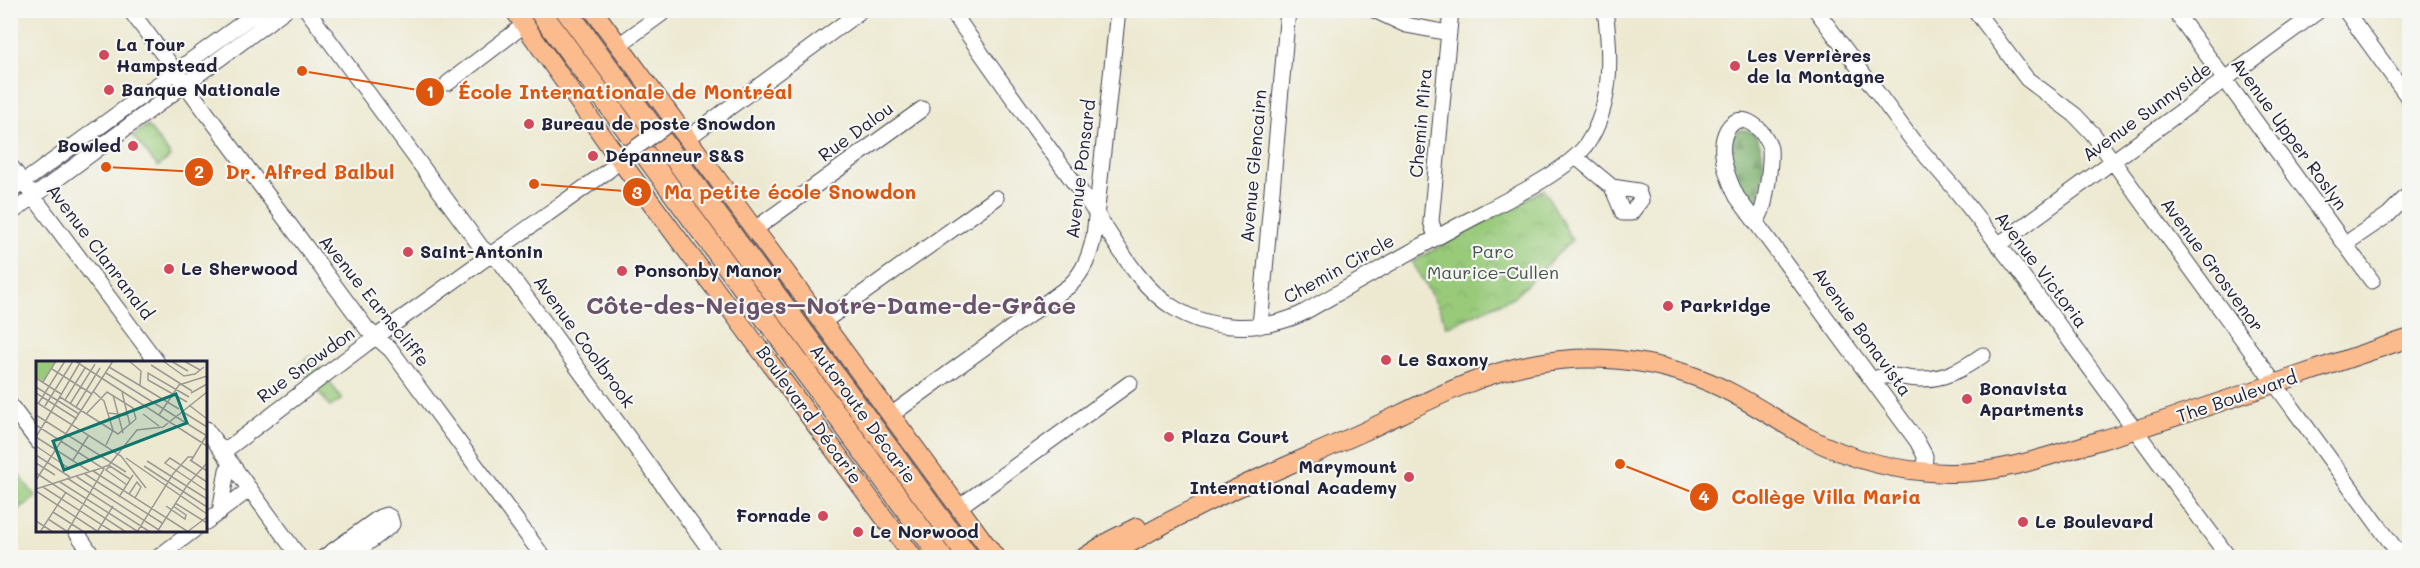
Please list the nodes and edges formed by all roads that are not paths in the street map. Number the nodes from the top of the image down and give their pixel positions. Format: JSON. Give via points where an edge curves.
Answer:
{"nodes":[{"id":1,"x":130,"y":10,"type":"edge"},
{"id":2,"x":260,"y":10,"type":"edge"},
{"id":3,"x":285,"y":10,"type":"edge"},
{"id":4,"x":308,"y":10,"type":"edge"},
{"id":5,"x":566,"y":10,"type":"edge"},
{"id":6,"x":593,"y":10,"type":"edge"},
{"id":7,"x":667,"y":10,"type":"edge"},
{"id":8,"x":951,"y":10,"type":"edge"},
{"id":9,"x":1118,"y":10,"type":"edge"},
{"id":10,"x":1288,"y":10,"type":"edge"},
{"id":11,"x":1374,"y":10,"type":"edge"},
{"id":12,"x":1451,"y":10,"type":"edge"},
{"id":13,"x":1605,"y":10,"type":"edge"},
{"id":14,"x":1816,"y":10,"type":"edge"},
{"id":15,"x":1975,"y":10,"type":"edge"},
{"id":16,"x":2174,"y":10,"type":"edge"},
{"id":17,"x":2320,"y":10,"type":"edge"},
{"id":18,"x":2345,"y":10,"type":"edge"},
{"id":19,"x":858,"y":13,"type":"dead end"},
{"id":20,"x":526,"y":16,"type":"edge"},
{"id":21,"x":1449,"y":33,"type":"junction"},
{"id":22,"x":619,"y":45,"type":"junction"},
{"id":23,"x":180,"y":79,"type":"junction"},
{"id":24,"x":2225,"y":79,"type":"junction"},
{"id":25,"x":448,"y":83,"type":"dead end"},
{"id":26,"x":2409,"y":100,"type":"edge"},
{"id":27,"x":922,"y":109,"type":"dead end"},
{"id":28,"x":671,"y":122,"type":"junction"},
{"id":29,"x":688,"y":138,"type":"junction"},
{"id":30,"x":624,"y":157,"type":"junction"},
{"id":31,"x":1576,"y":157,"type":"junction"},
{"id":32,"x":2112,"y":161,"type":"junction"},
{"id":33,"x":10,"y":165,"type":"edge"},
{"id":34,"x":23,"y":182,"type":"junction"},
{"id":35,"x":1612,"y":187,"type":"dead end"},
{"id":36,"x":10,"y":192,"type":"edge"},
{"id":37,"x":2409,"y":193,"type":"edge"},
{"id":38,"x":34,"y":196,"type":"junction"},
{"id":39,"x":996,"y":198,"type":"dead end"},
{"id":40,"x":10,"y":213,"type":"edge"},
{"id":41,"x":1097,"y":215,"type":"junction"},
{"id":42,"x":1756,"y":222,"type":"junction"},
{"id":43,"x":755,"y":229,"type":"junction"},
{"id":44,"x":1436,"y":238,"type":"junction"},
{"id":45,"x":2345,"y":244,"type":"junction"},
{"id":46,"x":1998,"y":245,"type":"junction"},
{"id":47,"x":492,"y":255,"type":"junction"},
{"id":48,"x":2372,"y":281,"type":"dead end"},
{"id":49,"x":823,"y":322,"type":"junction"},
{"id":50,"x":1260,"y":326,"type":"junction"},
{"id":51,"x":2409,"y":338,"type":"edge"},
{"id":52,"x":376,"y":339,"type":"junction"},
{"id":53,"x":1983,"y":355,"type":"dead end"},
{"id":54,"x":156,"y":361,"type":"edge"},
{"id":55,"x":1873,"y":380,"type":"junction"},
{"id":56,"x":1130,"y":383,"type":"dead end"},
{"id":57,"x":2275,"y":384,"type":"junction"},
{"id":58,"x":10,"y":405,"type":"edge"},
{"id":59,"x":891,"y":414,"type":"junction"},
{"id":60,"x":207,"y":430,"type":"edge"},
{"id":61,"x":2136,"y":430,"type":"junction"},
{"id":62,"x":36,"y":439,"type":"edge"},
{"id":63,"x":227,"y":458,"type":"junction"},
{"id":64,"x":1924,"y":471,"type":"junction"},
{"id":65,"x":250,"y":489,"type":"junction"},
{"id":66,"x":959,"y":507,"type":"junction"},
{"id":67,"x":1193,"y":509,"type":"junction"},
{"id":68,"x":220,"y":512,"type":"junction"},
{"id":69,"x":207,"y":521,"type":"edge"},
{"id":70,"x":76,"y":532,"type":"edge"},
{"id":71,"x":193,"y":532,"type":"edge"},
{"id":72,"x":94,"y":558,"type":"edge"},
{"id":73,"x":157,"y":558,"type":"edge"},
{"id":74,"x":300,"y":558,"type":"edge"},
{"id":75,"x":323,"y":558,"type":"edge"},
{"id":76,"x":348,"y":558,"type":"edge"},
{"id":77,"x":544,"y":558,"type":"edge"},
{"id":78,"x":716,"y":558,"type":"edge"},
{"id":79,"x":914,"y":558,"type":"edge"},
{"id":80,"x":942,"y":558,"type":"edge"},
{"id":81,"x":969,"y":558,"type":"edge"},
{"id":82,"x":996,"y":558,"type":"edge"},
{"id":83,"x":1083,"y":558,"type":"edge"},
{"id":84,"x":1106,"y":558,"type":"edge"},
{"id":85,"x":2229,"y":558,"type":"edge"},
{"id":86,"x":2402,"y":558,"type":"edge"}],
"edges":[{"from":1,"to":23,"type":"street","name":"Avenue Earnscliffe"},
{"from":2,"to":23,"type":"street"},
{"from":3,"to":23,"type":"street"},
{"from":4,"to":47,"type":"street","name":"Avenue Coolbrook","via":[[481,247]]},
{"from":5,"to":81,"type":"highway","name":"Autoroute Décarie"},
{"from":6,"to":22,"type":"main road"},
{"from":7,"to":22,"type":"street"},
{"from":8,"to":41,"type":"street","name":"Chemin Circle"},
{"from":9,"to":41,"type":"street","name":"Avenue Ponsard"},
{"from":10,"to":50,"type":"street","name":"Avenue Glencairn"},
{"from":11,"to":21,"type":"street","via":[[1406,25]]},
{"from":12,"to":21,"type":"street","name":"Chemin Mira"},
{"from":13,"to":31,"type":"street","name":"Chemin Circle","via":[[1609,66],[1602,111],[1592,135]]},
{"from":14,"to":46,"type":"street","name":"Avenue Victoria","via":[[1913,141]]},
{"from":15,"to":32,"type":"street","name":"Avenue Grosvenor","via":[[2020,71],[2085,124]]},
{"from":16,"to":24,"type":"street","name":"Avenue Upper Roslyn"},
{"from":17,"to":24,"type":"street","name":"Avenue Sunnyside"},
{"from":18,"to":26,"type":"street"},
{"from":19,"to":29,"type":"street"},
{"from":20,"to":25,"type":"street"},
{"from":20,"to":30,"type":"main road","name":"Boulevard Décarie"},
{"from":20,"to":80,"type":"highway","name":"Autoroute Décarie"},
{"from":21,"to":44,"type":"street","name":"Chemin Mira","via":[[1431,221]]},
{"from":22,"to":28,"type":"main road"},
{"from":23,"to":34,"type":"street"},
{"from":23,"to":38,"type":"street"},
{"from":23,"to":52,"type":"street","name":"Avenue Earnscliffe"},
{"from":24,"to":32,"type":"street","name":"Avenue Sunnyside"},
{"from":24,"to":45,"type":"street","name":"Avenue Upper Roslyn"},
{"from":27,"to":43,"type":"street","name":"Rue Dalou"},
{"from":28,"to":29,"type":"main road"},
{"from":28,"to":30,"type":"street","name":"Rue Snowdon","bridge":true},
{"from":29,"to":43,"type":"main road"},
{"from":30,"to":47,"type":"street","name":"Rue Snowdon"},
{"from":30,"to":79,"type":"main road","name":"Boulevard Décarie"},
{"from":31,"to":35,"type":"street"},
{"from":31,"to":44,"type":"street","name":"Chemin Circle"},
{"from":32,"to":46,"type":"street","name":"Avenue Sunnyside"},
{"from":32,"to":57,"type":"street","name":"Avenue Grosvenor"},
{"from":33,"to":34,"type":"street","name":"Avenue Clanranald"},
{"from":34,"to":36,"type":"street"},
{"from":34,"to":38,"type":"street","name":"Avenue Clanranald"},
{"from":37,"to":45,"type":"street","via":[[2388,215]]},
{"from":38,"to":40,"type":"street"},
{"from":38,"to":54,"type":"street","name":"Avenue Clanranald"},
{"from":39,"to":49,"type":"street"},
{"from":41,"to":50,"type":"street","name":"Chemin Circle","via":[[1146,285],[1172,307],[1211,323]]},
{"from":41,"to":59,"type":"street","name":"Avenue Ponsard","via":[[1089,257],[1070,286]]},
{"from":42,"to":42,"type":"street","name":"Avenue Bonavista","via":[[1764,203],[1770,149],[1760,128],[1750,122],[1739,122],[1726,133],[1725,164],[1737,197]]},
{"from":42,"to":55,"type":"street","name":"Avenue Bonavista"},
{"from":43,"to":49,"type":"main road"},
{"from":44,"to":50,"type":"street","name":"Chemin Circle","via":[[1300,314]]},
{"from":45,"to":48,"type":"street","name":"Avenue Upper Roslyn"},
{"from":46,"to":61,"type":"street","name":"Avenue Victoria"},
{"from":47,"to":52,"type":"street","name":"Rue Snowdon"},
{"from":47,"to":78,"type":"street","name":"Avenue Coolbrook"},
{"from":49,"to":59,"type":"main road"},
{"from":51,"to":57,"type":"main road","name":"The Boulevard"},
{"from":52,"to":63,"type":"street","name":"Rue Snowdon"},
{"from":52,"to":77,"type":"street","name":"Avenue Earnscliffe","via":[[391,350]]},
{"from":53,"to":55,"type":"street","via":[[1938,378],[1885,375]]},
{"from":55,"to":64,"type":"street","name":"Avenue Bonavista","via":[[1922,449]]},
{"from":56,"to":66,"type":"street"},
{"from":57,"to":61,"type":"main road","name":"The Boulevard"},
{"from":57,"to":86,"type":"street","name":"Avenue Grosvenor"},
{"from":58,"to":62,"type":"street"},
{"from":59,"to":66,"type":"main road"},
{"from":60,"to":63,"type":"street"},
{"from":61,"to":64,"type":"main road","name":"The Boulevard","via":[[1987,471]]},
{"from":61,"to":85,"type":"street","name":"Avenue Victoria"},
{"from":63,"to":65,"type":"street"},
{"from":63,"to":68,"type":"street"},
{"from":64,"to":67,"type":"main road","name":"The Boulevard","via":[[1881,465],[1837,451],[1726,390],[1687,374],[1634,362],[1578,358],[1517,367],[1477,381]]},
{"from":65,"to":68,"type":"street"},
{"from":65,"to":74,"type":"street"},
{"from":66,"to":82,"type":"main road"},
{"from":67,"to":83,"type":"main road","via":[[1132,529]]},
{"from":67,"to":84,"type":"main road"},
{"from":68,"to":69,"type":"street"},
{"from":70,"to":72,"type":"street"},
{"from":71,"to":73,"type":"street"},
{"from":75,"to":76,"type":"street","via":[[380,517],[390,518],[389,528]]}]}
